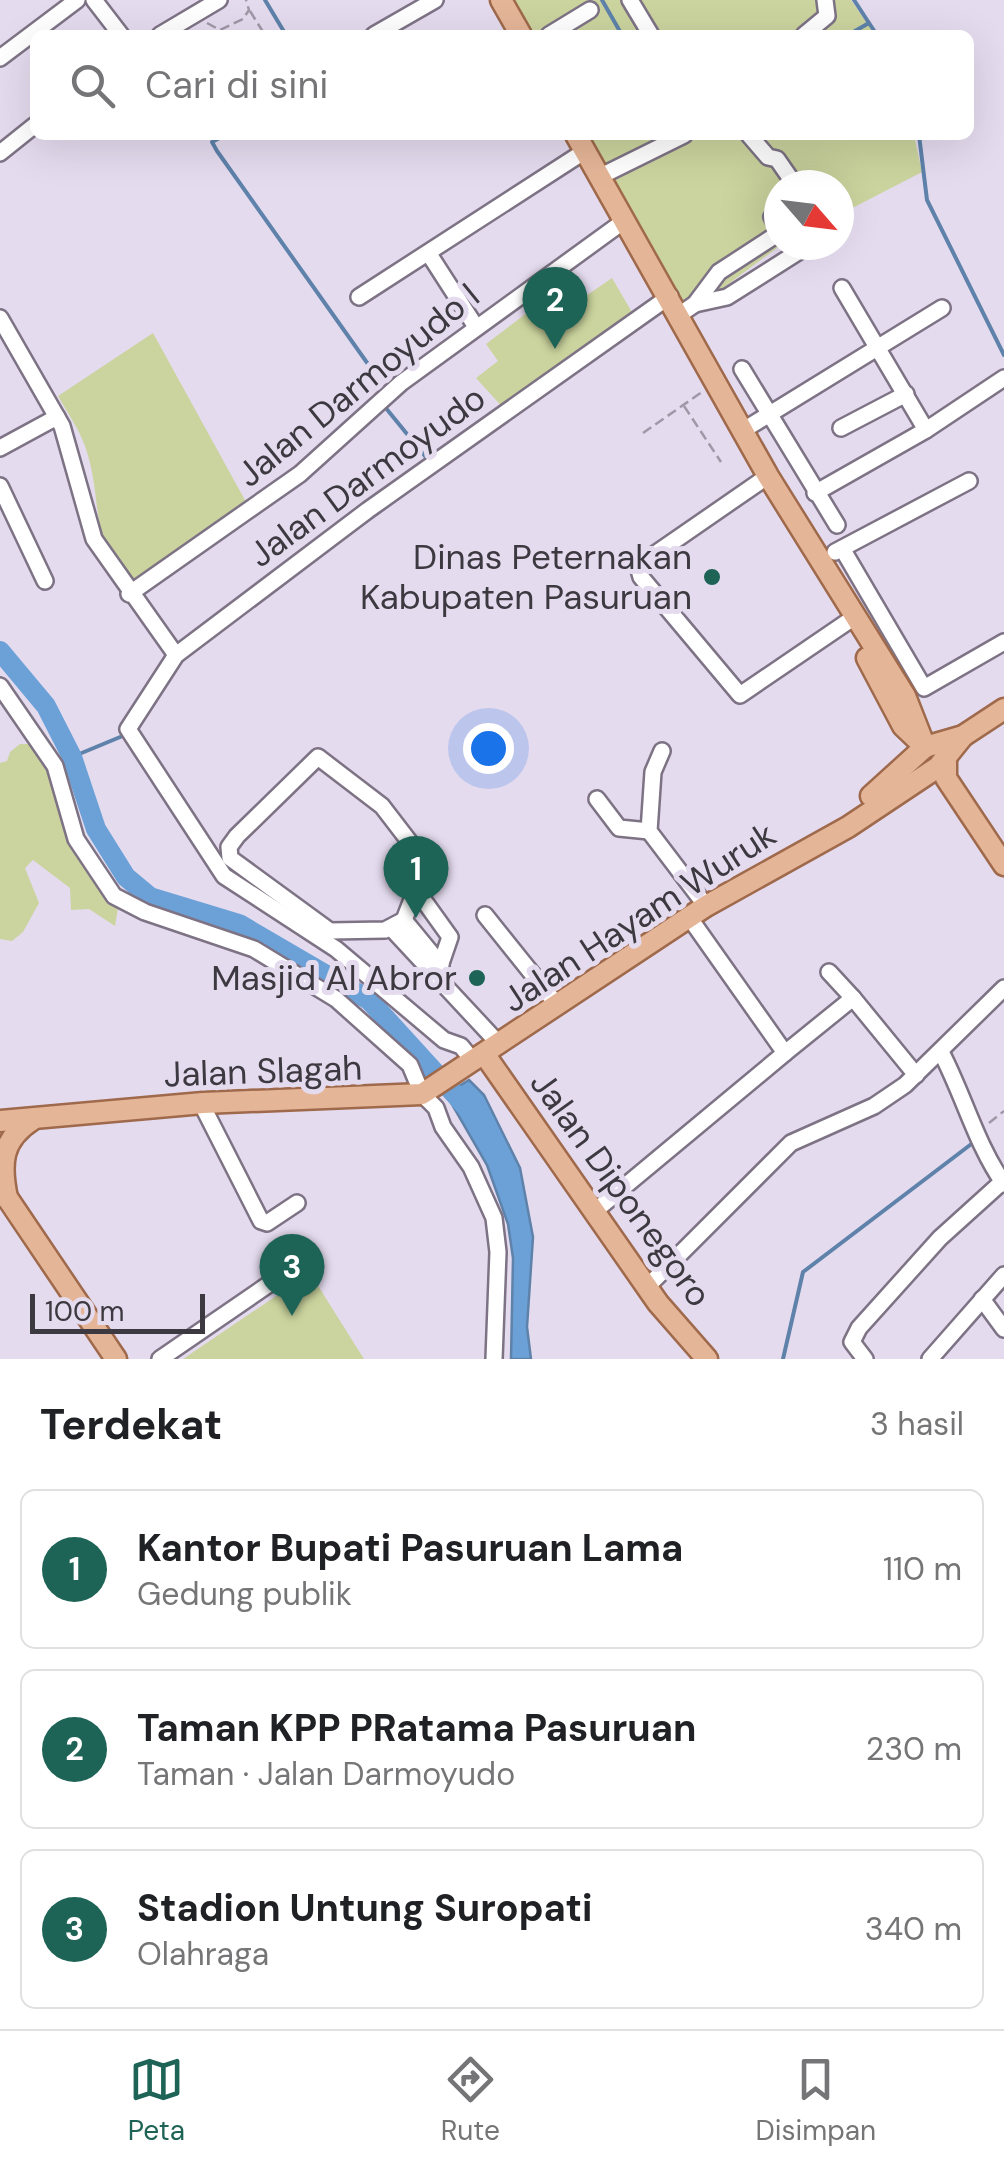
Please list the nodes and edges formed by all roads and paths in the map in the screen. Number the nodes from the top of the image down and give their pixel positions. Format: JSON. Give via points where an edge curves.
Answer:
{"nodes":[{"id":1,"x":77,"y":0,"type":"edge"},
{"id":2,"x":94,"y":0,"type":"edge"},
{"id":3,"x":219,"y":0,"type":"edge"},
{"id":4,"x":246,"y":0,"type":"edge"},
{"id":5,"x":435,"y":0,"type":"edge"},
{"id":6,"x":501,"y":0,"type":"edge"},
{"id":7,"x":630,"y":0,"type":"edge"},
{"id":8,"x":825,"y":0,"type":"edge"},
{"id":9,"x":249,"y":10,"type":"junction"},
{"id":10,"x":590,"y":10,"type":"dead end"},
{"id":11,"x":200,"y":11,"type":"junction"},
{"id":12,"x":37,"y":30,"type":"edge"},
{"id":13,"x":117,"y":30,"type":"edge"},
{"id":14,"x":173,"y":30,"type":"edge"},
{"id":15,"x":215,"y":30,"type":"edge"},
{"id":16,"x":218,"y":30,"type":"edge"},
{"id":17,"x":263,"y":30,"type":"edge"},
{"id":18,"x":383,"y":30,"type":"edge"},
{"id":19,"x":518,"y":30,"type":"edge"},
{"id":20,"x":557,"y":30,"type":"edge"},
{"id":21,"x":648,"y":30,"type":"edge"},
{"id":22,"x":810,"y":30,"type":"edge"},
{"id":23,"x":30,"y":35,"type":"edge"},
{"id":24,"x":0,"y":58,"type":"edge"},
{"id":25,"x":30,"y":129,"type":"edge"},
{"id":26,"x":674,"y":140,"type":"edge"},
{"id":27,"x":753,"y":140,"type":"edge"},
{"id":28,"x":580,"y":143,"type":"edge"},
{"id":29,"x":0,"y":154,"type":"edge"},
{"id":30,"x":785,"y":170,"type":"edge"},
{"id":31,"x":599,"y":177,"type":"junction"},
{"id":32,"x":624,"y":221,"type":"junction"},
{"id":33,"x":764,"y":241,"type":"edge"},
{"id":34,"x":428,"y":254,"type":"junction"},
{"id":35,"x":781,"y":260,"type":"edge"},
{"id":36,"x":842,"y":288,"type":"dead end"},
{"id":37,"x":359,"y":297,"type":"dead end"},
{"id":38,"x":681,"y":305,"type":"junction"},
{"id":39,"x":942,"y":308,"type":"dead end"},
{"id":40,"x":0,"y":318,"type":"edge"},
{"id":41,"x":476,"y":327,"type":"junction"},
{"id":42,"x":878,"y":348,"type":"junction"},
{"id":43,"x":742,"y":369,"type":"dead end"},
{"id":44,"x":1004,"y":378,"type":"edge"},
{"id":45,"x":716,"y":382,"type":"junction"},
{"id":46,"x":906,"y":394,"type":"junction"},
{"id":47,"x":683,"y":405,"type":"junction"},
{"id":48,"x":768,"y":416,"type":"junction"},
{"id":49,"x":57,"y":417,"type":"junction"},
{"id":50,"x":842,"y":428,"type":"dead end"},
{"id":51,"x":926,"y":430,"type":"junction"},
{"id":52,"x":742,"y":432,"type":"junction"},
{"id":53,"x":642,"y":433,"type":"dead end"},
{"id":54,"x":0,"y":448,"type":"edge"},
{"id":55,"x":721,"y":462,"type":"dead end"},
{"id":56,"x":768,"y":476,"type":"junction"},
{"id":57,"x":969,"y":481,"type":"dead end"},
{"id":58,"x":0,"y":486,"type":"edge"},
{"id":59,"x":815,"y":493,"type":"junction"},
{"id":60,"x":837,"y":525,"type":"dead end"},
{"id":61,"x":45,"y":581,"type":"dead end"},
{"id":62,"x":129,"y":594,"type":"junction"},
{"id":63,"x":855,"y":621,"type":"junction"},
{"id":64,"x":1004,"y":642,"type":"edge"},
{"id":65,"x":176,"y":655,"type":"junction"},
{"id":66,"x":0,"y":686,"type":"edge"},
{"id":67,"x":914,"y":692,"type":"junction"},
{"id":68,"x":1004,"y":709,"type":"edge"},
{"id":69,"x":910,"y":721,"type":"junction"},
{"id":70,"x":963,"y":736,"type":"junction"},
{"id":71,"x":662,"y":751,"type":"dead end"},
{"id":72,"x":930,"y":763,"type":"junction"},
{"id":73,"x":597,"y":799,"type":"dead end"},
{"id":74,"x":649,"y":831,"type":"junction"},
{"id":75,"x":829,"y":834,"type":"junction"},
{"id":76,"x":1004,"y":865,"type":"edge"},
{"id":77,"x":417,"y":891,"type":"junction"},
{"id":78,"x":698,"y":912,"type":"junction"},
{"id":79,"x":485,"y":915,"type":"dead end"},
{"id":80,"x":398,"y":924,"type":"junction"},
{"id":81,"x":439,"y":970,"type":"junction"},
{"id":82,"x":829,"y":972,"type":"dead end"},
{"id":83,"x":1004,"y":988,"type":"edge"},
{"id":84,"x":853,"y":998,"type":"junction"},
{"id":85,"x":558,"y":1006,"type":"junction"},
{"id":86,"x":940,"y":1052,"type":"junction"},
{"id":87,"x":785,"y":1053,"type":"junction"},
{"id":88,"x":482,"y":1057,"type":"junction"},
{"id":89,"x":916,"y":1075,"type":"junction"},
{"id":90,"x":424,"y":1093,"type":"junction"},
{"id":91,"x":201,"y":1104,"type":"junction"},
{"id":92,"x":1004,"y":1112,"type":"edge"},
{"id":93,"x":33,"y":1119,"type":"junction"},
{"id":94,"x":0,"y":1121,"type":"edge"},
{"id":95,"x":976,"y":1133,"type":"junction"},
{"id":96,"x":1003,"y":1183,"type":"edge"},
{"id":97,"x":3,"y":1192,"type":"edge"},
{"id":98,"x":298,"y":1203,"type":"dead end"},
{"id":99,"x":595,"y":1211,"type":"junction"},
{"id":100,"x":291,"y":1268,"type":"dead end"},
{"id":101,"x":1004,"y":1275,"type":"edge"},
{"id":102,"x":647,"y":1287,"type":"junction"},
{"id":103,"x":982,"y":1299,"type":"junction"},
{"id":104,"x":1004,"y":1329,"type":"edge"},
{"id":105,"x":116,"y":1359,"type":"edge"},
{"id":106,"x":160,"y":1359,"type":"edge"},
{"id":107,"x":494,"y":1359,"type":"edge"},
{"id":108,"x":708,"y":1359,"type":"edge"},
{"id":109,"x":865,"y":1359,"type":"edge"},
{"id":110,"x":930,"y":1359,"type":"edge"}],
"edges":[{"from":1,"to":12,"type":"street"},
{"from":2,"to":13,"type":"street"},
{"from":3,"to":11,"type":"street"},
{"from":4,"to":9,"type":"path"},
{"from":5,"to":18,"type":"street"},
{"from":6,"to":19,"type":"main road"},
{"from":7,"to":21,"type":"street"},
{"from":8,"to":22,"type":"street","via":[[827,16]]},
{"from":9,"to":16,"type":"path"},
{"from":9,"to":17,"type":"path"},
{"from":10,"to":20,"type":"street"},
{"from":11,"to":14,"type":"street"},
{"from":11,"to":15,"type":"path"},
{"from":23,"to":24,"type":"street"},
{"from":25,"to":29,"type":"street"},
{"from":26,"to":31,"type":"street"},
{"from":27,"to":30,"type":"street"},
{"from":28,"to":31,"type":"main road"},
{"from":28,"to":34,"type":"street"},
{"from":31,"to":32,"type":"main road"},
{"from":32,"to":38,"type":"main road"},
{"from":32,"to":41,"type":"street","name":"Jalan Darmoyudo I"},
{"from":33,"to":38,"type":"street"},
{"from":34,"to":37,"type":"street"},
{"from":34,"to":41,"type":"street"},
{"from":35,"to":38,"type":"street","via":[[727,297]]},
{"from":36,"to":42,"type":"street"},
{"from":38,"to":45,"type":"main road"},
{"from":38,"to":65,"type":"street","name":"Jalan Darmoyudo","via":[[432,464]]},
{"from":39,"to":42,"type":"street"},
{"from":40,"to":49,"type":"street"},
{"from":41,"to":62,"type":"street","name":"Jalan Darmoyudo I","via":[[300,474]]},
{"from":42,"to":46,"type":"street"},
{"from":42,"to":48,"type":"street"},
{"from":43,"to":48,"type":"street"},
{"from":44,"to":51,"type":"street"},
{"from":45,"to":47,"type":"path"},
{"from":45,"to":52,"type":"main road"},
{"from":46,"to":50,"type":"street"},
{"from":46,"to":51,"type":"street"},
{"from":47,"to":53,"type":"path"},
{"from":47,"to":55,"type":"path"},
{"from":48,"to":52,"type":"street"},
{"from":48,"to":59,"type":"street"},
{"from":49,"to":54,"type":"street"},
{"from":49,"to":62,"type":"street","via":[[94,539]]},
{"from":51,"to":59,"type":"street"},
{"from":52,"to":56,"type":"main road"},
{"from":56,"to":63,"type":"main road"},
{"from":56,"to":63,"type":"street","via":[[645,561],[641,577],[740,695]]},
{"from":57,"to":67,"type":"street","via":[[839,551]]},
{"from":58,"to":61,"type":"street"},
{"from":59,"to":60,"type":"street"},
{"from":62,"to":65,"type":"street"},
{"from":63,"to":67,"type":"main road"},
{"from":63,"to":69,"type":"main road","via":[[864,652]]},
{"from":64,"to":67,"type":"street"},
{"from":65,"to":88,"type":"street","name":"Jalan Darmoyudo","via":[[128,732],[224,876],[336,949],[444,1040]]},
{"from":66,"to":90,"type":"street","via":[[49,755],[76,839],[114,896],[254,949],[302,976],[410,1066]]},
{"from":67,"to":69,"type":"main road"},
{"from":68,"to":70,"type":"main road"},
{"from":69,"to":70,"type":"main road"},
{"from":69,"to":72,"type":"main road"},
{"from":70,"to":72,"type":"main road"},
{"from":71,"to":74,"type":"street","via":[[653,772]]},
{"from":72,"to":75,"type":"main road","name":"Jalan Hayam Wuruk","via":[[840,819]]},
{"from":72,"to":75,"type":"main road","name":"Jalan Hayam Wuruk","via":[[906,787]]},
{"from":72,"to":76,"type":"main road"},
{"from":73,"to":74,"type":"street","via":[[619,828]]},
{"from":74,"to":78,"type":"street"},
{"from":75,"to":78,"type":"main road","name":"Jalan Hayam Wuruk"},
{"from":77,"to":80,"type":"street"},
{"from":77,"to":80,"type":"street","via":[[417,855],[406,832],[322,757],[231,843],[232,861],[322,928]]},
{"from":77,"to":81,"type":"street","via":[[450,937]]},
{"from":78,"to":85,"type":"main road","name":"Jalan Hayam Wuruk"},
{"from":78,"to":87,"type":"street"},
{"from":79,"to":85,"type":"street"},
{"from":80,"to":81,"type":"street"},
{"from":81,"to":88,"type":"street"},
{"from":82,"to":84,"type":"street"},
{"from":83,"to":86,"type":"street"},
{"from":84,"to":87,"type":"street"},
{"from":84,"to":89,"type":"street"},
{"from":85,"to":88,"type":"main road","name":"Jalan Hayam Wuruk"},
{"from":86,"to":89,"type":"street"},
{"from":86,"to":95,"type":"street"},
{"from":87,"to":99,"type":"street"},
{"from":88,"to":90,"type":"main road","name":"Jalan Slagah"},
{"from":88,"to":99,"type":"main road","name":"Jalan Diponegoro"},
{"from":89,"to":102,"type":"street","via":[[874,1106],[791,1143]]},
{"from":90,"to":91,"type":"main road","name":"Jalan Slagah"},
{"from":90,"to":107,"type":"street","via":[[494,1218]]},
{"from":91,"to":93,"type":"main road","name":"Jalan Slagah"},
{"from":91,"to":98,"type":"street","via":[[261,1221]]},
{"from":92,"to":95,"type":"path"},
{"from":93,"to":94,"type":"main road","name":"Jalan Slagah"},
{"from":93,"to":97,"type":"main road","via":[[4,1153]]},
{"from":95,"to":96,"type":"street"},
{"from":96,"to":109,"type":"street","via":[[968,1208],[859,1328],[852,1342]]},
{"from":97,"to":105,"type":"main road"},
{"from":99,"to":102,"type":"main road","name":"Jalan Diponegoro"},
{"from":100,"to":106,"type":"street"},
{"from":101,"to":103,"type":"street"},
{"from":102,"to":108,"type":"main road","name":"Jalan Diponegoro"},
{"from":103,"to":104,"type":"street"},
{"from":103,"to":110,"type":"street"}]}
